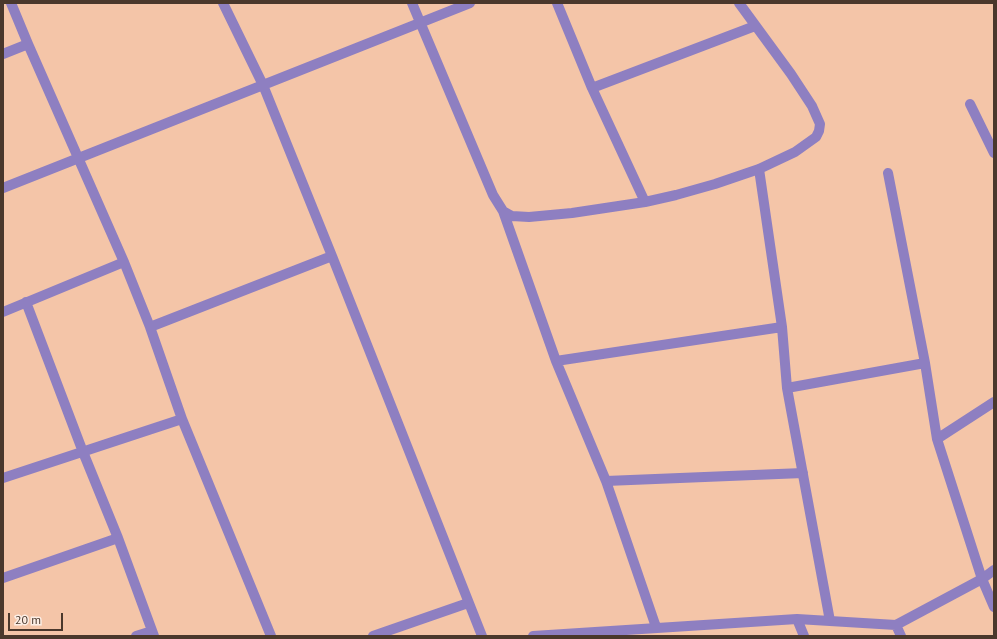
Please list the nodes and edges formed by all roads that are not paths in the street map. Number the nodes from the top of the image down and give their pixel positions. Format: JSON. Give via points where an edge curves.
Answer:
{"nodes":[{"id":1,"x":11,"y":3,"type":"edge"},
{"id":2,"x":223,"y":3,"type":"edge"},
{"id":3,"x":412,"y":3,"type":"edge"},
{"id":4,"x":470,"y":3,"type":"edge"},
{"id":5,"x":557,"y":3,"type":"edge"},
{"id":6,"x":739,"y":3,"type":"edge"},
{"id":7,"x":420,"y":23,"type":"junction"},
{"id":8,"x":755,"y":26,"type":"junction"},
{"id":9,"x":28,"y":44,"type":"junction"},
{"id":10,"x":3,"y":54,"type":"edge"},
{"id":11,"x":263,"y":86,"type":"junction"},
{"id":12,"x":592,"y":88,"type":"junction"},
{"id":13,"x":970,"y":104,"type":"dead end"},
{"id":14,"x":994,"y":153,"type":"edge"},
{"id":15,"x":79,"y":157,"type":"junction"},
{"id":16,"x":759,"y":169,"type":"junction"},
{"id":17,"x":888,"y":173,"type":"dead end"},
{"id":18,"x":3,"y":188,"type":"edge"},
{"id":19,"x":645,"y":202,"type":"junction"},
{"id":20,"x":503,"y":211,"type":"junction"},
{"id":21,"x":332,"y":256,"type":"junction"},
{"id":22,"x":124,"y":262,"type":"junction"},
{"id":23,"x":26,"y":302,"type":"junction"},
{"id":24,"x":3,"y":312,"type":"edge"},
{"id":25,"x":150,"y":327,"type":"junction"},
{"id":26,"x":782,"y":328,"type":"junction"},
{"id":27,"x":556,"y":361,"type":"junction"},
{"id":28,"x":925,"y":363,"type":"junction"},
{"id":29,"x":787,"y":388,"type":"junction"},
{"id":30,"x":994,"y":402,"type":"edge"},
{"id":31,"x":182,"y":419,"type":"junction"},
{"id":32,"x":937,"y":439,"type":"junction"},
{"id":33,"x":83,"y":452,"type":"junction"},
{"id":34,"x":803,"y":473,"type":"junction"},
{"id":35,"x":3,"y":478,"type":"edge"},
{"id":36,"x":606,"y":481,"type":"junction"},
{"id":37,"x":118,"y":538,"type":"junction"},
{"id":38,"x":994,"y":570,"type":"edge"},
{"id":39,"x":3,"y":578,"type":"edge"},
{"id":40,"x":982,"y":579,"type":"junction"},
{"id":41,"x":468,"y":603,"type":"junction"},
{"id":42,"x":994,"y":607,"type":"edge"},
{"id":43,"x":797,"y":619,"type":"junction"},
{"id":44,"x":830,"y":621,"type":"junction"},
{"id":45,"x":896,"y":625,"type":"junction"},
{"id":46,"x":656,"y":627,"type":"junction"},
{"id":47,"x":153,"y":634,"type":"edge"},
{"id":48,"x":136,"y":636,"type":"edge"},
{"id":49,"x":271,"y":636,"type":"edge"},
{"id":50,"x":373,"y":636,"type":"edge"},
{"id":51,"x":482,"y":636,"type":"edge"},
{"id":52,"x":532,"y":636,"type":"edge"},
{"id":53,"x":804,"y":636,"type":"edge"},
{"id":54,"x":901,"y":636,"type":"edge"}],
"edges":[{"from":1,"to":9,"type":"street"},
{"from":2,"to":11,"type":"street"},
{"from":3,"to":7,"type":"street"},
{"from":4,"to":7,"type":"street"},
{"from":5,"to":12,"type":"street"},
{"from":6,"to":8,"type":"street"},
{"from":7,"to":11,"type":"street"},
{"from":7,"to":20,"type":"street","via":[[493,195]]},
{"from":8,"to":12,"type":"street"},
{"from":8,"to":16,"type":"street","via":[[791,74],[812,106],[820,124],[816,137],[805,147]]},
{"from":9,"to":10,"type":"street"},
{"from":9,"to":15,"type":"street"},
{"from":11,"to":15,"type":"street"},
{"from":11,"to":21,"type":"street"},
{"from":12,"to":19,"type":"street"},
{"from":13,"to":14,"type":"street"},
{"from":15,"to":18,"type":"street"},
{"from":15,"to":22,"type":"street"},
{"from":16,"to":19,"type":"street","via":[[715,184]]},
{"from":16,"to":26,"type":"street"},
{"from":17,"to":28,"type":"street"},
{"from":19,"to":20,"type":"street","via":[[530,217],[512,216]]},
{"from":20,"to":27,"type":"street"},
{"from":21,"to":25,"type":"street"},
{"from":21,"to":41,"type":"street"},
{"from":22,"to":23,"type":"street"},
{"from":22,"to":25,"type":"street"},
{"from":23,"to":24,"type":"street"},
{"from":23,"to":33,"type":"street"},
{"from":25,"to":31,"type":"street"},
{"from":26,"to":27,"type":"street"},
{"from":26,"to":29,"type":"street"},
{"from":27,"to":36,"type":"street"},
{"from":28,"to":29,"type":"street"},
{"from":28,"to":32,"type":"street"},
{"from":29,"to":34,"type":"street"},
{"from":30,"to":32,"type":"street"},
{"from":31,"to":33,"type":"street"},
{"from":31,"to":49,"type":"street"},
{"from":32,"to":40,"type":"street"},
{"from":33,"to":35,"type":"street"},
{"from":33,"to":37,"type":"street"},
{"from":34,"to":36,"type":"street"},
{"from":34,"to":44,"type":"street"},
{"from":36,"to":46,"type":"street"},
{"from":37,"to":39,"type":"street"},
{"from":37,"to":47,"type":"street"},
{"from":38,"to":40,"type":"street"},
{"from":40,"to":42,"type":"street"},
{"from":40,"to":45,"type":"street"},
{"from":41,"to":50,"type":"street"},
{"from":41,"to":51,"type":"street"},
{"from":43,"to":44,"type":"street"},
{"from":43,"to":46,"type":"street"},
{"from":43,"to":53,"type":"street"},
{"from":44,"to":45,"type":"street"},
{"from":45,"to":54,"type":"street"},
{"from":46,"to":52,"type":"street"},
{"from":47,"to":48,"type":"street"}]}
